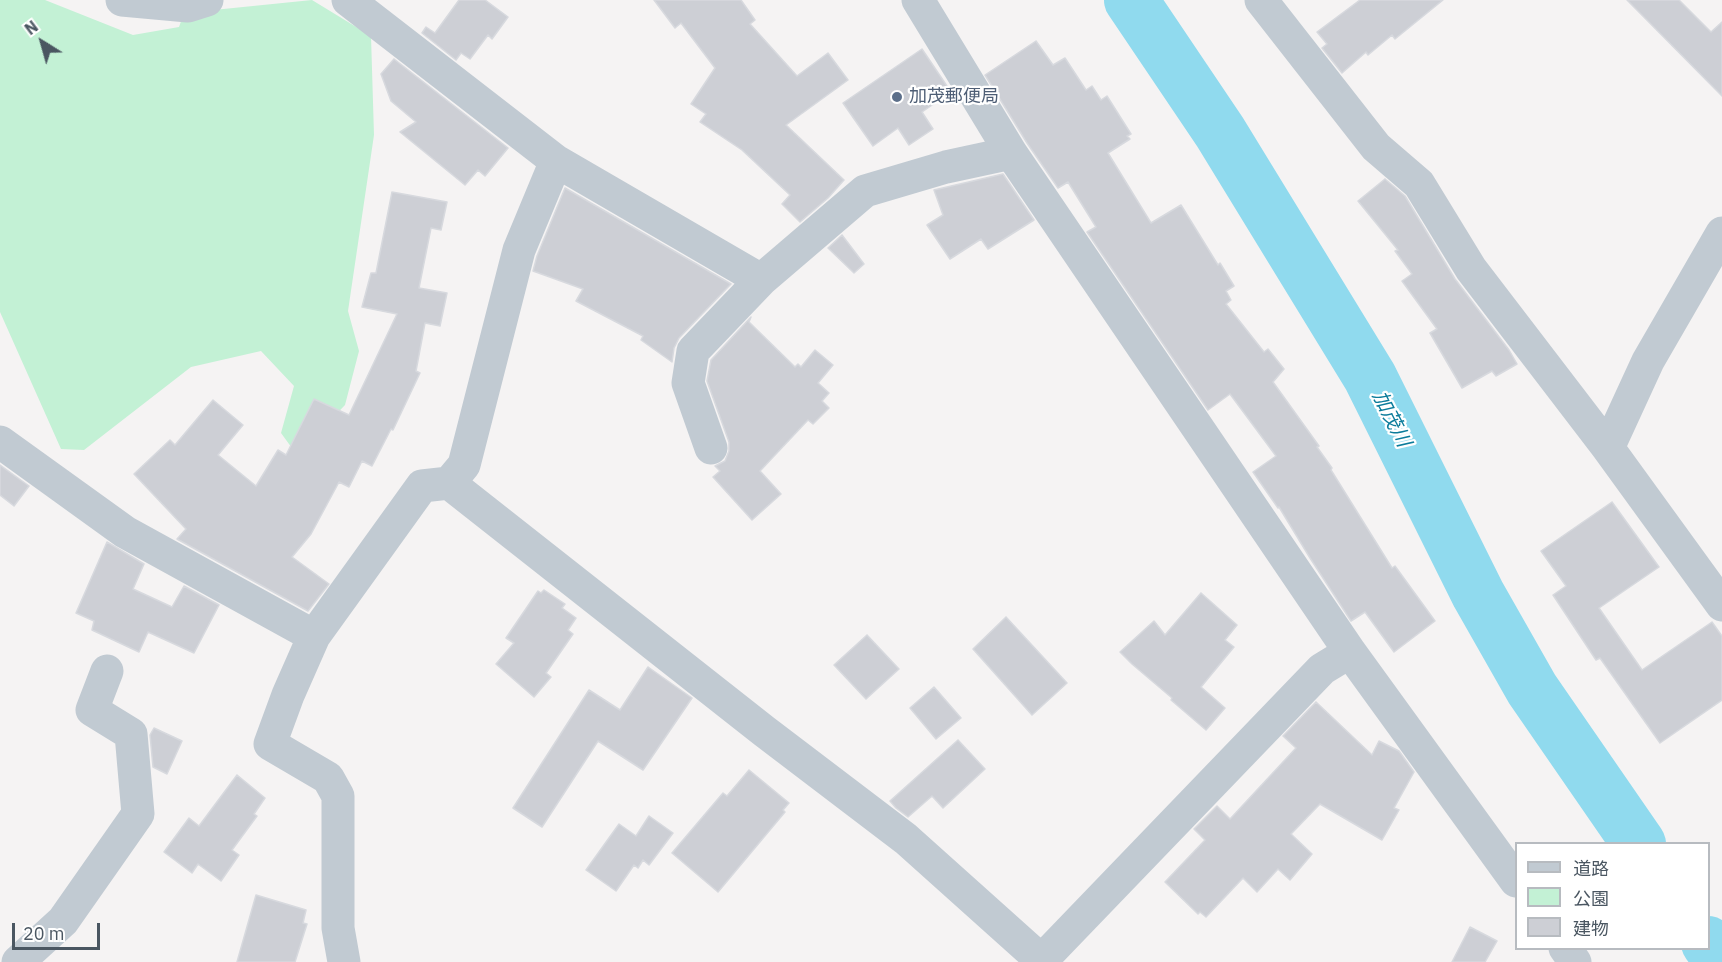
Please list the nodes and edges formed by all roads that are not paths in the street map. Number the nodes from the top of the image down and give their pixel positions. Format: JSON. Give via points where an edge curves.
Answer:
{"nodes":[{"id":1,"x":122,"y":0,"type":"edge"},
{"id":2,"x":207,"y":0,"type":"edge"},
{"id":3,"x":348,"y":0,"type":"edge"},
{"id":4,"x":918,"y":0,"type":"edge"},
{"id":5,"x":1261,"y":0,"type":"edge"},
{"id":6,"x":1011,"y":153,"type":"junction"},
{"id":7,"x":556,"y":161,"type":"junction"},
{"id":8,"x":1722,"y":234,"type":"edge"},
{"id":9,"x":761,"y":280,"type":"junction"},
{"id":10,"x":0,"y":442,"type":"edge"},
{"id":11,"x":711,"y":448,"type":"dead end"},
{"id":12,"x":1608,"y":448,"type":"junction"},
{"id":13,"x":449,"y":483,"type":"junction"},
{"id":14,"x":1722,"y":605,"type":"edge"},
{"id":15,"x":314,"y":636,"type":"junction"},
{"id":16,"x":1350,"y":652,"type":"junction"},
{"id":17,"x":107,"y":671,"type":"dead end"},
{"id":18,"x":1515,"y":880,"type":"edge"},
{"id":19,"x":1040,"y":961,"type":"edge"},
{"id":20,"x":18,"y":962,"type":"edge"},
{"id":21,"x":344,"y":962,"type":"edge"}],
"edges":[{"from":1,"to":2,"type":"street","via":[[188,6]]},
{"from":3,"to":7,"type":"street"},
{"from":4,"to":6,"type":"street"},
{"from":5,"to":12,"type":"street","via":[[1376,147],[1419,184],[1471,269]]},
{"from":6,"to":9,"type":"street","via":[[946,166],[865,191]]},
{"from":6,"to":16,"type":"street"},
{"from":7,"to":9,"type":"street"},
{"from":7,"to":13,"type":"street","via":[[519,250],[464,465]]},
{"from":8,"to":12,"type":"street","via":[[1648,361]]},
{"from":9,"to":11,"type":"street","via":[[693,351],[688,383]]},
{"from":10,"to":15,"type":"street","via":[[125,532]]},
{"from":12,"to":14,"type":"street"},
{"from":13,"to":15,"type":"street","via":[[422,486]]},
{"from":13,"to":19,"type":"street","via":[[906,839]]},
{"from":15,"to":21,"type":"street","via":[[270,744],[328,778],[338,796],[338,928]]},
{"from":16,"to":18,"type":"street"},
{"from":16,"to":19,"type":"street","via":[[1322,669]]},
{"from":17,"to":20,"type":"street","via":[[92,710],[132,734],[138,814],[63,921]]}]}
